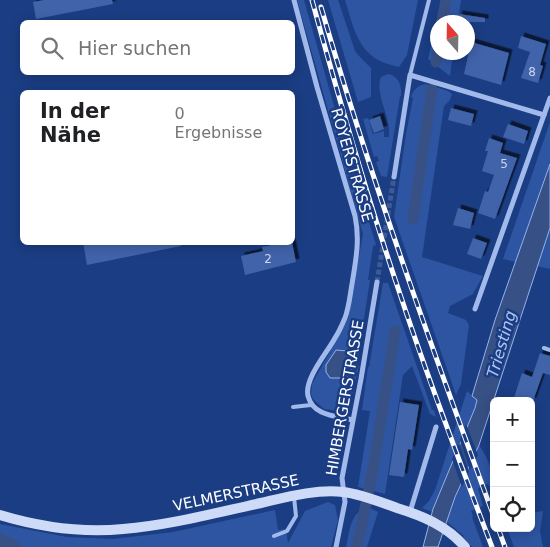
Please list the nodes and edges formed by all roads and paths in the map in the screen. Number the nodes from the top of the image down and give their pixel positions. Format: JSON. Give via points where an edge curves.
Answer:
{"nodes":[{"id":1,"x":294,"y":0,"type":"edge"},
{"id":2,"x":429,"y":0,"type":"edge"},
{"id":3,"x":410,"y":75,"type":"junction"},
{"id":4,"x":550,"y":98,"type":"edge"},
{"id":5,"x":544,"y":115,"type":"junction"},
{"id":6,"x":394,"y":177,"type":"tunnel mouth"},
{"id":7,"x":377,"y":282,"type":"tunnel mouth"},
{"id":8,"x":475,"y":309,"type":"dead end"},
{"id":9,"x":544,"y":348,"type":"dead end"},
{"id":10,"x":550,"y":350,"type":"edge"},
{"id":11,"x":311,"y":405,"type":"junction"},
{"id":12,"x":293,"y":407,"type":"dead end"},
{"id":13,"x":352,"y":420,"type":"junction"},
{"id":14,"x":436,"y":427,"type":"dead end"},
{"id":15,"x":344,"y":492,"type":"junction"},
{"id":16,"x":294,"y":495,"type":"junction"},
{"id":17,"x":414,"y":513,"type":"junction"},
{"id":18,"x":0,"y":515,"type":"edge"},
{"id":19,"x":274,"y":536,"type":"dead end"},
{"id":20,"x":336,"y":547,"type":"edge"},
{"id":21,"x":465,"y":547,"type":"edge"}],
"edges":[{"from":1,"to":11,"type":"street","name":"ROYERSTRASSE","via":[[358,233],[346,315],[311,377],[307,394]]},
{"from":2,"to":3,"type":"lane"},
{"from":3,"to":5,"type":"street"},
{"from":3,"to":6,"type":"street"},
{"from":4,"to":5,"type":"street"},
{"from":5,"to":8,"type":"street"},
{"from":7,"to":13,"type":"street","name":"HIMBERGERSTRASSE"},
{"from":9,"to":10,"type":"lane"},
{"from":11,"to":12,"type":"lane"},
{"from":11,"to":13,"type":"street","via":[[328,415]]},
{"from":13,"to":15,"type":"street","name":"HIMBERGERSTRASSE","via":[[342,478]]},
{"from":14,"to":17,"type":"street"},
{"from":15,"to":16,"type":"street","name":"VELMERSTRASSE"},
{"from":15,"to":17,"type":"street","name":"VELMERSTRASSE"},
{"from":15,"to":20,"type":"street","name":"HIMBERGERSTRASSE","via":[[346,502]]},
{"from":16,"to":18,"type":"street","name":"VELMERSTRASSE","via":[[177,521],[122,529],[65,529]]},
{"from":16,"to":19,"type":"lane","via":[[296,516],[286,531]]},
{"from":17,"to":21,"type":"street","name":"VELMERSTRASSE","via":[[454,536]]}]}
